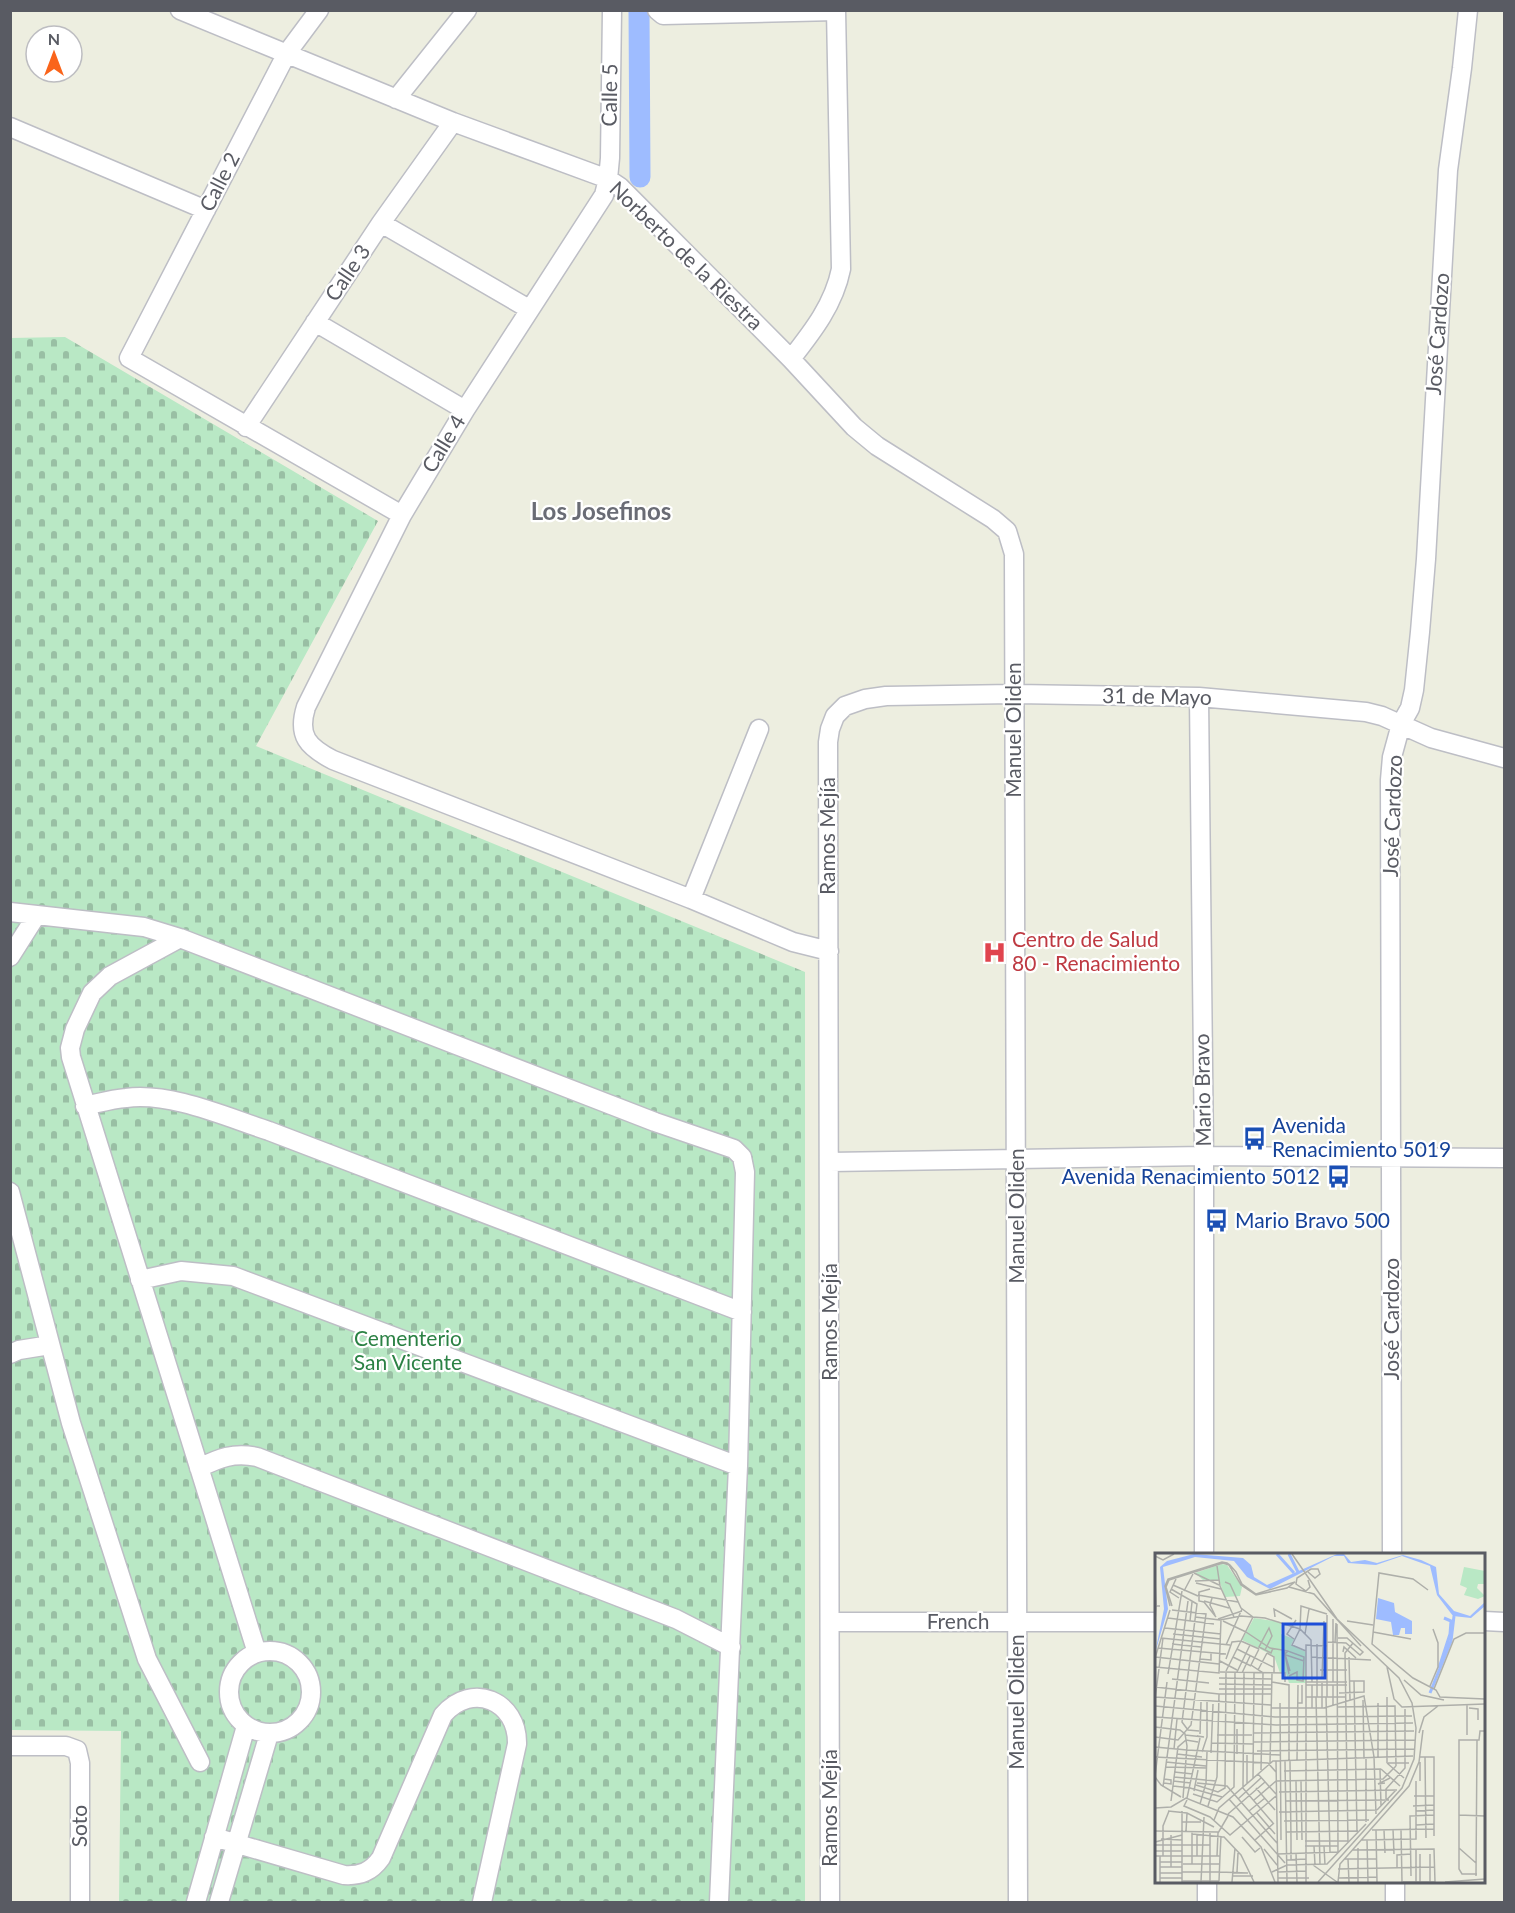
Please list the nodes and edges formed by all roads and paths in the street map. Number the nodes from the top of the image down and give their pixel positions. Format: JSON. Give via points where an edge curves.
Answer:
{"nodes":[{"id":1,"x":180,"y":10,"type":"edge"},
{"id":2,"x":319,"y":10,"type":"edge"},
{"id":3,"x":467,"y":10,"type":"edge"},
{"id":4,"x":612,"y":10,"type":"edge"},
{"id":5,"x":657,"y":10,"type":"edge"},
{"id":6,"x":1468,"y":10,"type":"edge"},
{"id":7,"x":836,"y":11,"type":"edge"},
{"id":8,"x":287,"y":53,"type":"junction"},
{"id":9,"x":396,"y":99,"type":"junction"},
{"id":10,"x":453,"y":122,"type":"junction"},
{"id":11,"x":10,"y":127,"type":"edge"},
{"id":12,"x":608,"y":179,"type":"junction"},
{"id":13,"x":206,"y":210,"type":"junction"},
{"id":14,"x":381,"y":223,"type":"junction"},
{"id":15,"x":529,"y":309,"type":"junction"},
{"id":16,"x":315,"y":322,"type":"junction"},
{"id":17,"x":791,"y":359,"type":"junction"},
{"id":18,"x":465,"y":410,"type":"junction"},
{"id":19,"x":246,"y":427,"type":"junction"},
{"id":20,"x":402,"y":515,"type":"junction"},
{"id":21,"x":1007,"y":531,"type":"joint"},
{"id":22,"x":1013,"y":694,"type":"junction"},
{"id":23,"x":1199,"y":697,"type":"junction"},
{"id":24,"x":1401,"y":724,"type":"junction"},
{"id":25,"x":759,"y":729,"type":"dead end"},
{"id":26,"x":828,"y":742,"type":"joint"},
{"id":27,"x":1504,"y":758,"type":"edge"},
{"id":28,"x":692,"y":899,"type":"junction"},
{"id":29,"x":10,"y":912,"type":"edge"},
{"id":30,"x":36,"y":916,"type":"junction"},
{"id":31,"x":180,"y":938,"type":"junction"},
{"id":32,"x":829,"y":951,"type":"junction"},
{"id":33,"x":10,"y":957,"type":"edge"},
{"id":34,"x":85,"y":1106,"type":"junction"},
{"id":35,"x":1204,"y":1156,"type":"junction"},
{"id":36,"x":1392,"y":1157,"type":"junction"},
{"id":37,"x":1504,"y":1158,"type":"edge"},
{"id":38,"x":1017,"y":1160,"type":"junction"},
{"id":39,"x":830,"y":1162,"type":"junction"},
{"id":40,"x":10,"y":1192,"type":"edge"},
{"id":41,"x":140,"y":1280,"type":"junction"},
{"id":42,"x":742,"y":1312,"type":"junction"},
{"id":43,"x":50,"y":1345,"type":"junction"},
{"id":44,"x":10,"y":1354,"type":"edge"},
{"id":45,"x":738,"y":1466,"type":"junction"},
{"id":46,"x":199,"y":1468,"type":"junction"},
{"id":47,"x":1204,"y":1553,"type":"edge"},
{"id":48,"x":1392,"y":1553,"type":"edge"},
{"id":49,"x":1485,"y":1621,"type":"edge"},
{"id":50,"x":831,"y":1622,"type":"junction"},
{"id":51,"x":1155,"y":1622,"type":"edge"},
{"id":52,"x":1504,"y":1622,"type":"edge"},
{"id":53,"x":1017,"y":1623,"type":"junction"},
{"id":54,"x":731,"y":1647,"type":"junction"},
{"id":55,"x":257,"y":1653,"type":"junction"},
{"id":56,"x":246,"y":1726,"type":"junction"},
{"id":57,"x":269,"y":1734,"type":"junction"},
{"id":58,"x":10,"y":1746,"type":"edge"},
{"id":59,"x":200,"y":1762,"type":"dead end"},
{"id":60,"x":214,"y":1837,"type":"junction"},
{"id":61,"x":237,"y":1844,"type":"junction"},
{"id":62,"x":1207,"y":1883,"type":"edge"},
{"id":63,"x":1395,"y":1883,"type":"edge"},
{"id":64,"x":80,"y":1902,"type":"edge"},
{"id":65,"x":196,"y":1902,"type":"edge"},
{"id":66,"x":219,"y":1902,"type":"edge"},
{"id":67,"x":482,"y":1902,"type":"edge"},
{"id":68,"x":719,"y":1902,"type":"edge"},
{"id":69,"x":830,"y":1902,"type":"edge"},
{"id":70,"x":1018,"y":1902,"type":"edge"},
{"id":71,"x":1207,"y":1902,"type":"edge"},
{"id":72,"x":1395,"y":1902,"type":"edge"}],
"edges":[{"from":1,"to":8,"type":"street","name":"Norberto de la Riestra"},
{"from":2,"to":8,"type":"street","name":"Calle 2"},
{"from":3,"to":9,"type":"street"},
{"from":4,"to":12,"type":"street","name":"Calle 5"},
{"from":5,"to":7,"type":"street","via":[[663,15]]},
{"from":6,"to":24,"type":"street","name":"José Cardozo","via":[[1448,170],[1420,632],[1414,690]]},
{"from":7,"to":17,"type":"street","via":[[841,269],[838,286],[824,314]]},
{"from":8,"to":9,"type":"street","name":"Norberto de la Riestra"},
{"from":8,"to":13,"type":"street","name":"Calle 2"},
{"from":9,"to":10,"type":"street","name":"Norberto de la Riestra"},
{"from":10,"to":12,"type":"street","name":"Norberto de la Riestra"},
{"from":10,"to":14,"type":"street","name":"Calle 3"},
{"from":11,"to":13,"type":"street"},
{"from":12,"to":15,"type":"street","name":"Calle 4","via":[[604,195]]},
{"from":12,"to":17,"type":"street","name":"Norberto de la Riestra"},
{"from":13,"to":19,"type":"street","name":"Calle 2","via":[[129,358]]},
{"from":14,"to":15,"type":"street"},
{"from":14,"to":16,"type":"street","name":"Calle 3"},
{"from":15,"to":18,"type":"street","name":"Calle 4"},
{"from":16,"to":18,"type":"street"},
{"from":16,"to":19,"type":"street","name":"Calle 3"},
{"from":17,"to":21,"type":"street","name":"Norberto de la Riestra","via":[[836,410],[877,446]]},
{"from":18,"to":20,"type":"street","name":"Calle 4"},
{"from":19,"to":20,"type":"street"},
{"from":20,"to":28,"type":"street","name":"Calle 4","via":[[306,707],[302,721],[309,744],[333,760]]},
{"from":21,"to":22,"type":"street","name":"Manuel Oliden","via":[[1014,554]]},
{"from":22,"to":23,"type":"street","name":"31 de Mayo"},
{"from":22,"to":26,"type":"street","name":"31 de Mayo","via":[[865,699],[844,706],[835,716]]},
{"from":22,"to":38,"type":"street","name":"Manuel Oliden"},
{"from":23,"to":24,"type":"street","name":"31 de Mayo","via":[[1366,712]]},
{"from":23,"to":35,"type":"street","name":"Mario Bravo"},
{"from":24,"to":27,"type":"street","name":"31 de Mayo","via":[[1431,738]]},
{"from":24,"to":36,"type":"street","name":"José Cardozo","via":[[1390,780]]},
{"from":25,"to":28,"type":"street"},
{"from":26,"to":32,"type":"street","name":"Ramos Mejía"},
{"from":28,"to":32,"type":"street","via":[[793,942]]},
{"from":29,"to":30,"type":"street"},
{"from":30,"to":31,"type":"street","via":[[144,927]]},
{"from":30,"to":33,"type":"street"},
{"from":31,"to":34,"type":"street","via":[[110,976],[92,993],[70,1047]]},
{"from":31,"to":42,"type":"street","via":[[644,1118],[734,1149],[742,1157],[745,1172]]},
{"from":32,"to":39,"type":"street","name":"Ramos Mejía"},
{"from":34,"to":41,"type":"street"},
{"from":34,"to":42,"type":"street","via":[[141,1097],[210,1112]]},
{"from":35,"to":36,"type":"street"},
{"from":35,"to":38,"type":"street"},
{"from":35,"to":47,"type":"street","name":"Mario Bravo"},
{"from":36,"to":37,"type":"street"},
{"from":36,"to":48,"type":"street","name":"José Cardozo"},
{"from":38,"to":39,"type":"street"},
{"from":38,"to":53,"type":"street","name":"Manuel Oliden"},
{"from":39,"to":50,"type":"street","name":"Ramos Mejía"},
{"from":40,"to":43,"type":"street"},
{"from":41,"to":45,"type":"street","via":[[181,1271],[233,1276]]},
{"from":41,"to":46,"type":"street"},
{"from":42,"to":45,"type":"street"},
{"from":43,"to":44,"type":"street"},
{"from":43,"to":59,"type":"street","via":[[147,1659]]},
{"from":45,"to":54,"type":"street"},
{"from":46,"to":54,"type":"street","via":[[226,1455],[257,1457],[676,1619]]},
{"from":46,"to":55,"type":"street"},
{"from":49,"to":52,"type":"street"},
{"from":50,"to":53,"type":"street","name":"French"},
{"from":50,"to":69,"type":"street","name":"Ramos Mejía"},
{"from":51,"to":53,"type":"street","name":"French"},
{"from":53,"to":70,"type":"street","name":"Manuel Oliden"},
{"from":54,"to":68,"type":"street"},
{"from":55,"to":56,"type":"street","via":[[236,1668],[229,1686],[230,1705]]},
{"from":55,"to":57,"type":"street","via":[[271,1651],[298,1661],[311,1686],[306,1714],[296,1725]]},
{"from":56,"to":57,"type":"street"},
{"from":56,"to":60,"type":"street"},
{"from":57,"to":61,"type":"street"},
{"from":58,"to":64,"type":"street","name":"Soto","via":[[66,1746],[77,1750]]},
{"from":60,"to":61,"type":"street"},
{"from":60,"to":65,"type":"street"},
{"from":61,"to":66,"type":"street"},
{"from":61,"to":67,"type":"street","via":[[344,1875],[367,1872],[381,1858],[443,1715],[462,1700],[489,1699],[510,1715],[517,1744]]},
{"from":62,"to":71,"type":"street"},
{"from":63,"to":72,"type":"street"}]}
